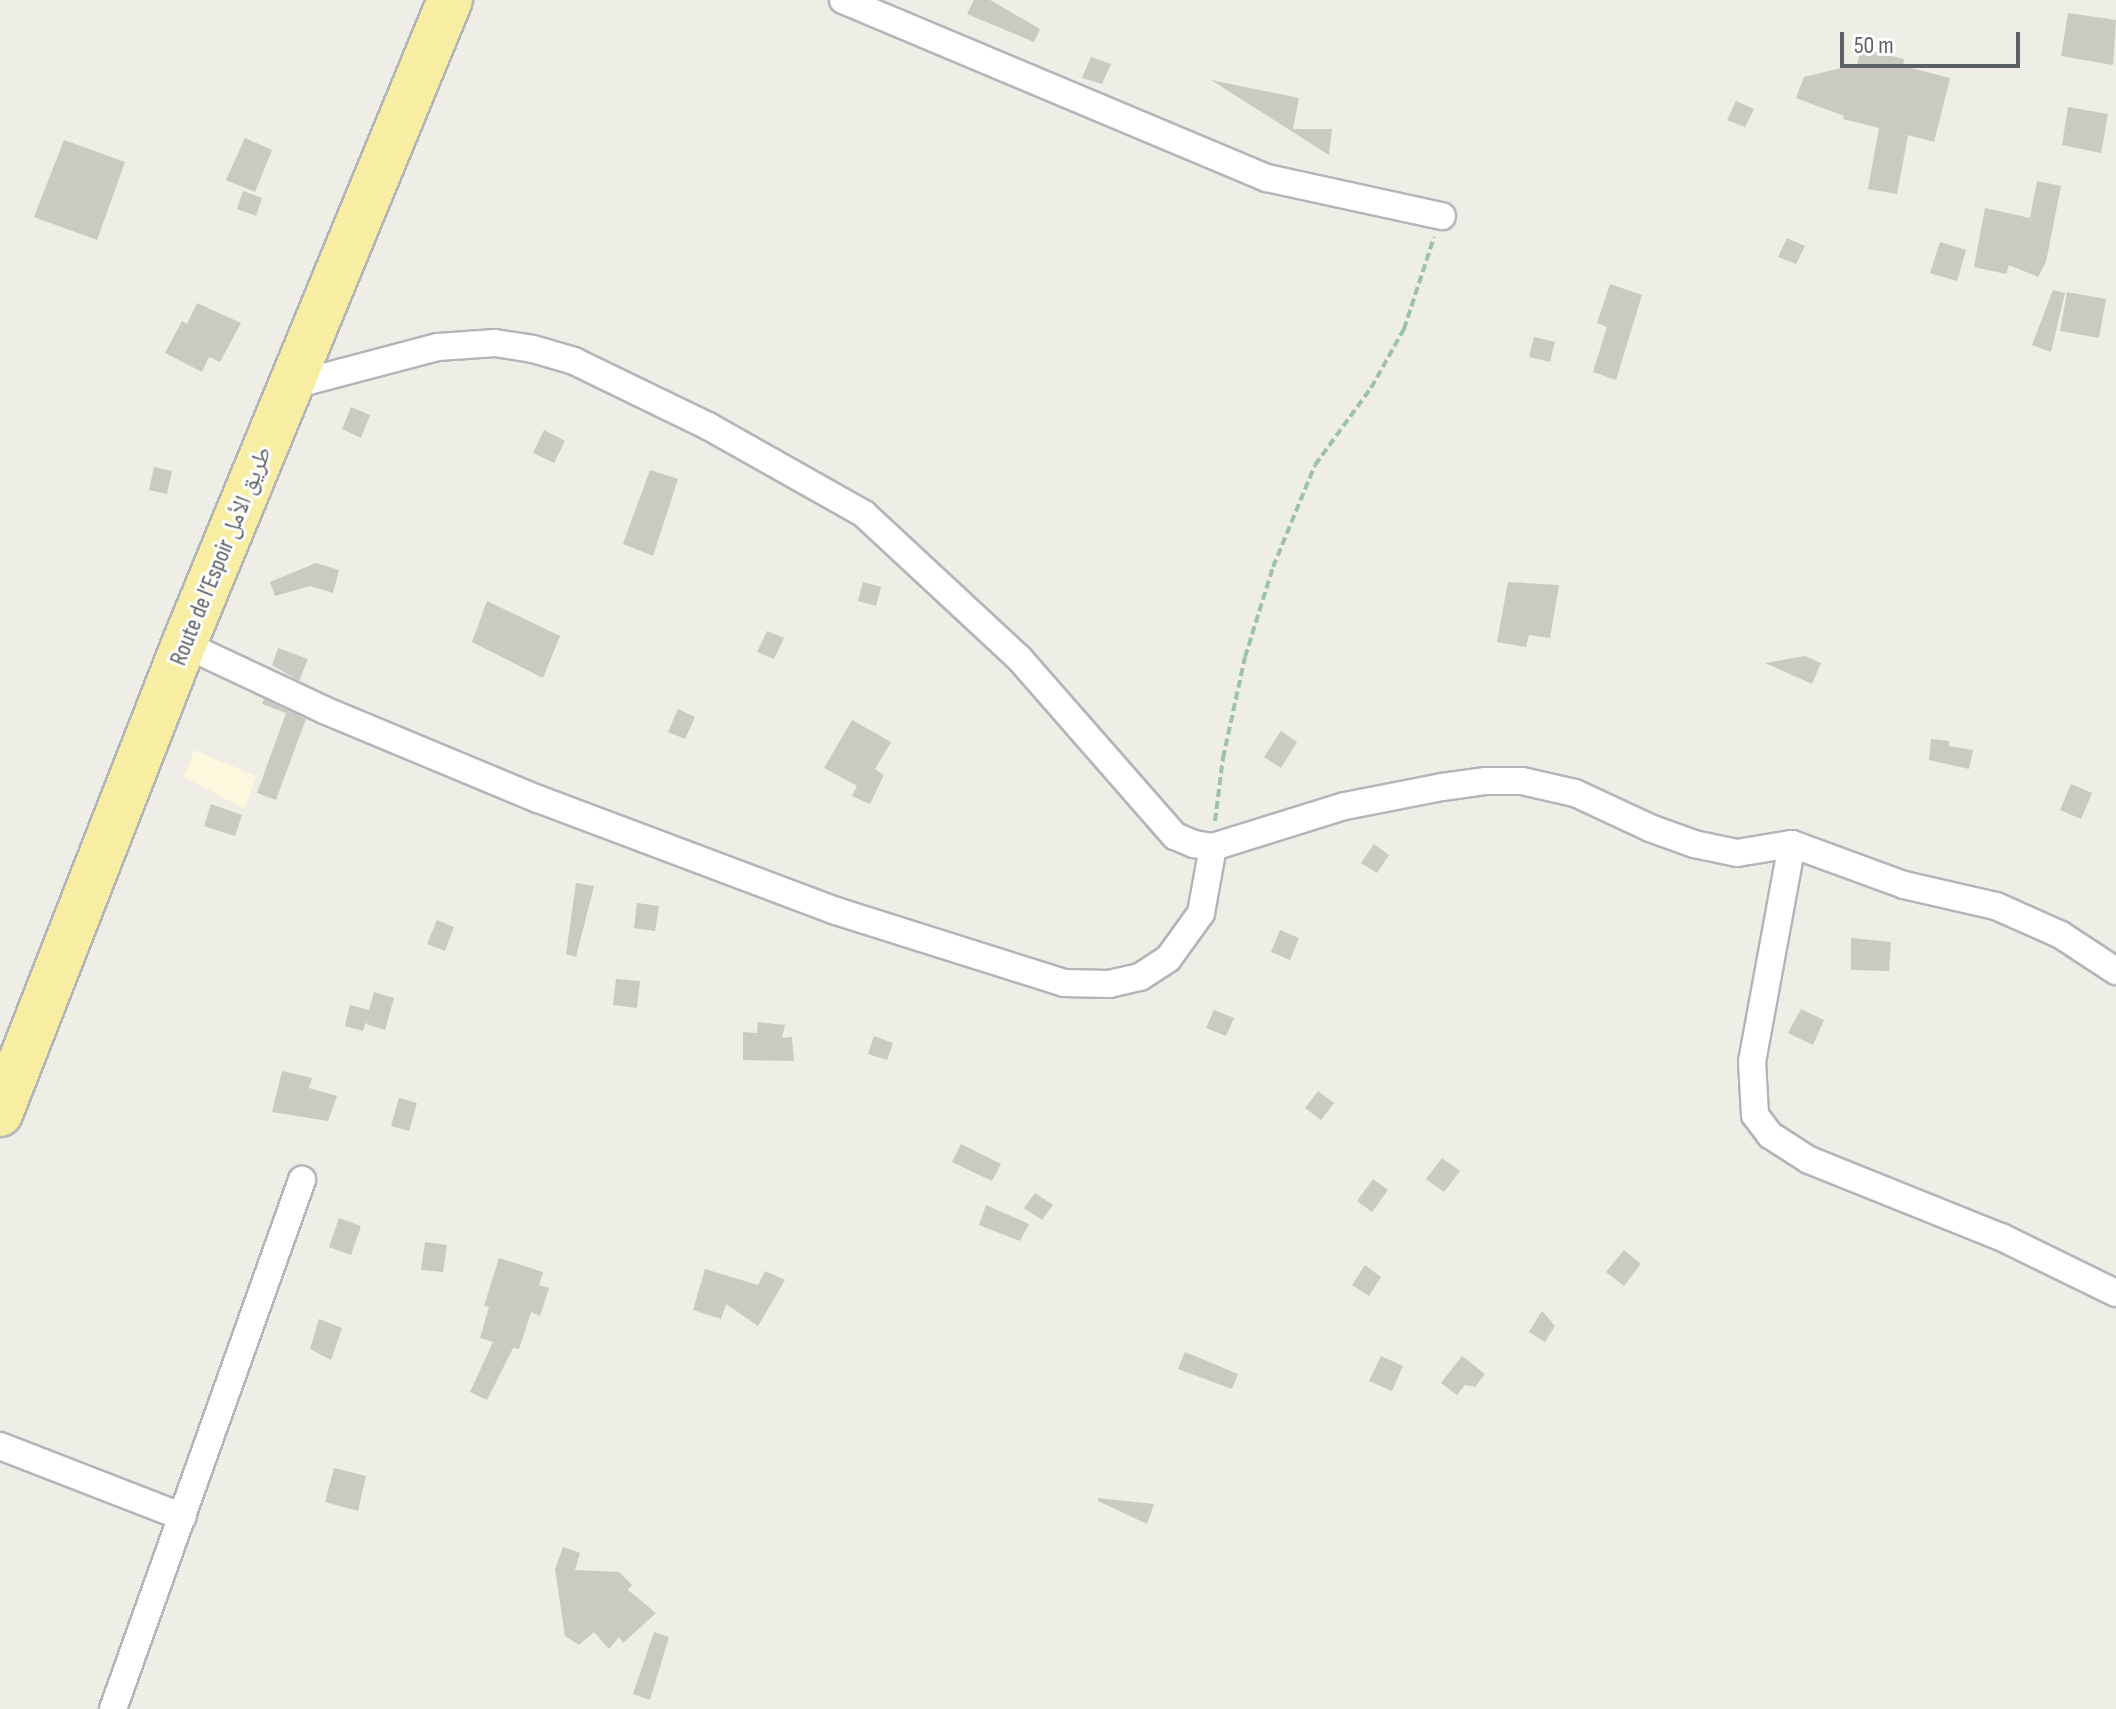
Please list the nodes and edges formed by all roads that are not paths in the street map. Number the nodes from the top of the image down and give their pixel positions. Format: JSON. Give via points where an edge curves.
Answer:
{"nodes":[{"id":1,"x":450,"y":0,"type":"edge"},
{"id":2,"x":843,"y":0,"type":"edge"},
{"id":3,"x":1442,"y":216,"type":"road end"},
{"id":4,"x":290,"y":386,"type":"junction"},
{"id":5,"x":184,"y":644,"type":"junction"},
{"id":6,"x":1792,"y":844,"type":"junction"},
{"id":7,"x":1213,"y":847,"type":"junction"},
{"id":8,"x":2116,"y":971,"type":"edge"},
{"id":9,"x":0,"y":1114,"type":"edge"},
{"id":10,"x":302,"y":1180,"type":"dead end"},
{"id":11,"x":2116,"y":1293,"type":"edge"},
{"id":12,"x":0,"y":1446,"type":"edge"},
{"id":13,"x":183,"y":1517,"type":"junction"},
{"id":14,"x":113,"y":1709,"type":"edge"}],
"edges":[{"from":1,"to":4,"type":"highway","name":"Route de l’Espoir طريق الأمل"},
{"from":2,"to":3,"type":"street","via":[[1267,178]]},
{"from":4,"to":5,"type":"highway","name":"Route de l’Espoir طريق الأمل"},
{"from":4,"to":7,"type":"street","via":[[438,347],[495,343],[574,361],[708,426],[864,514],[1019,658],[1175,836]]},
{"from":5,"to":7,"type":"street","via":[[324,710],[538,799],[836,911],[1064,983],[1109,984],[1140,977],[1168,959],[1201,913]]},
{"from":5,"to":9,"type":"highway","name":"Route de l’Espoir طريق الأمل"},
{"from":6,"to":7,"type":"street","via":[[1737,853],[1650,828],[1575,793],[1522,781],[1485,781],[1345,806]]},
{"from":6,"to":8,"type":"street","via":[[1904,885],[2022,915]]},
{"from":6,"to":11,"type":"street","via":[[1752,1061],[1755,1115],[1770,1135],[1809,1160],[2001,1237]]},
{"from":10,"to":13,"type":"street"},
{"from":12,"to":13,"type":"street"},
{"from":13,"to":14,"type":"street"}]}
